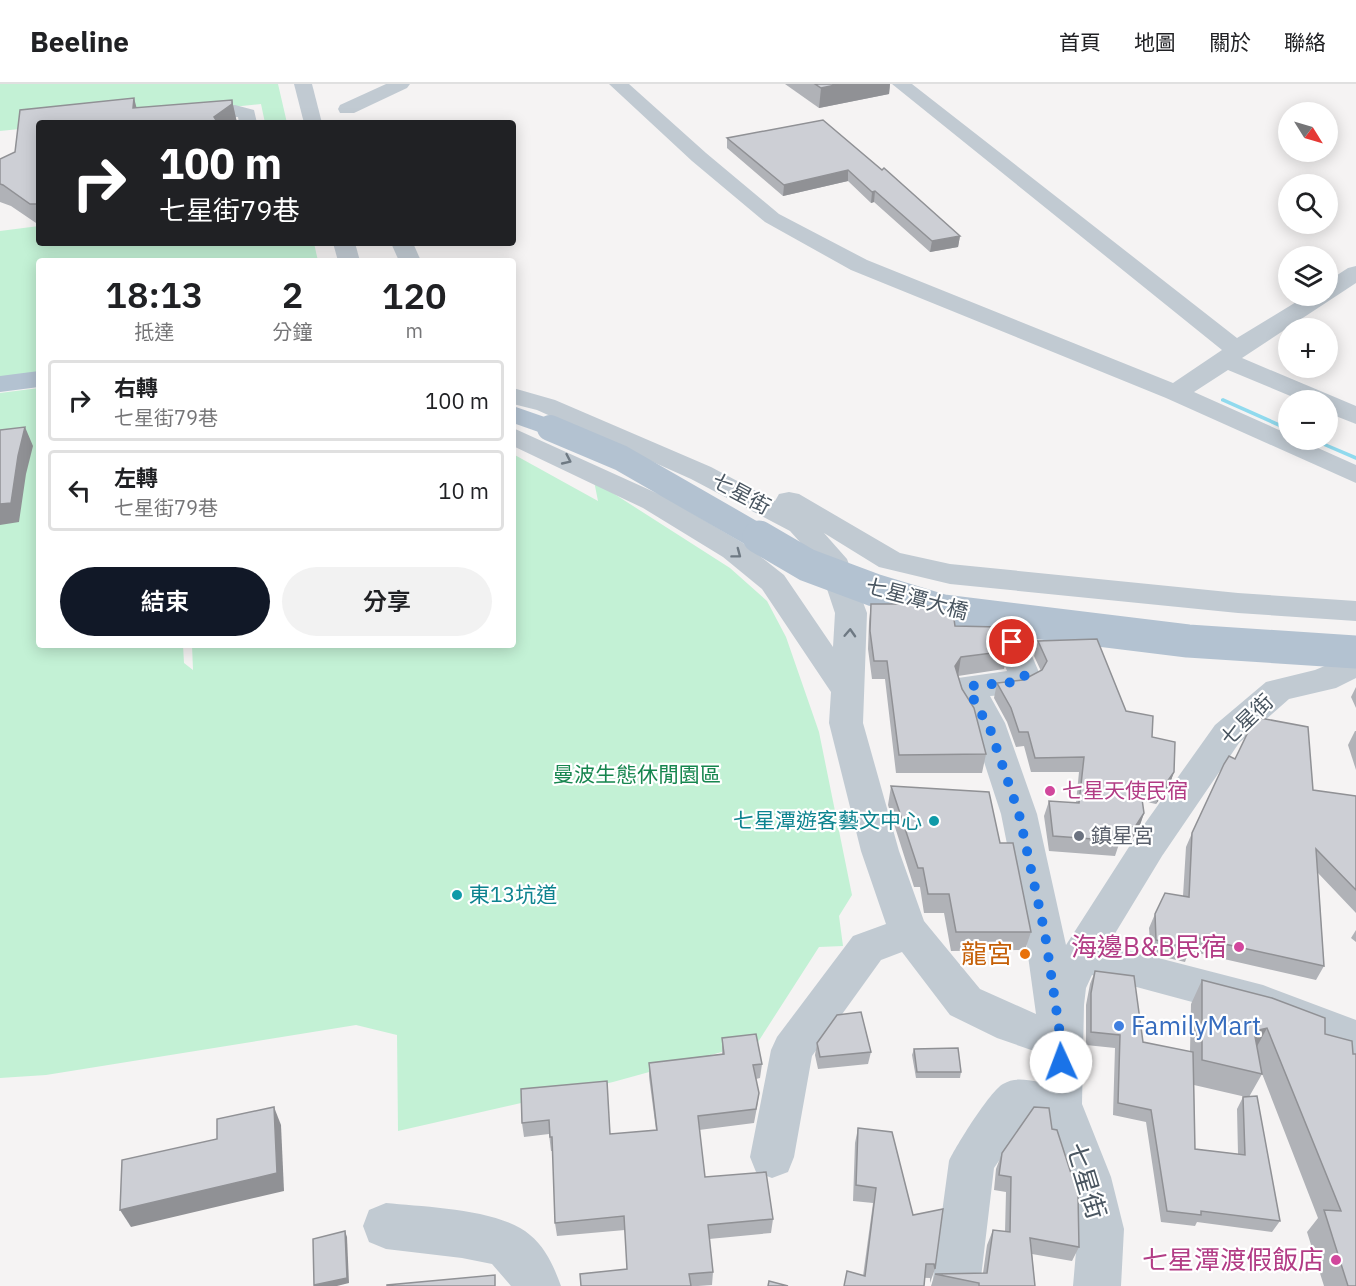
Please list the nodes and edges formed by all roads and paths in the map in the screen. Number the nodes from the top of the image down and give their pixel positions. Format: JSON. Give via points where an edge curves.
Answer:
{"nodes":[{"id":1,"x":303,"y":84,"type":"edge"},
{"id":2,"x":401,"y":84,"type":"edge"},
{"id":3,"x":618,"y":84,"type":"edge"},
{"id":4,"x":901,"y":84,"type":"edge"},
{"id":5,"x":346,"y":108,"type":"edge"},
{"id":6,"x":159,"y":120,"type":"edge"},
{"id":7,"x":248,"y":120,"type":"edge"},
{"id":8,"x":312,"y":120,"type":"edge"},
{"id":9,"x":1356,"y":273,"type":"edge"},
{"id":10,"x":1338,"y":285,"type":"edge"},
{"id":11,"x":1305,"y":306,"type":"edge"},
{"id":12,"x":1231,"y":354,"type":"junction"},
{"id":13,"x":516,"y":372,"type":"edge"},
{"id":14,"x":36,"y":379,"type":"edge"},
{"id":15,"x":0,"y":384,"type":"edge"},
{"id":16,"x":1301,"y":390,"type":"edge"},
{"id":17,"x":1175,"y":393,"type":"junction"},
{"id":18,"x":516,"y":397,"type":"edge"},
{"id":19,"x":1338,"y":408,"type":"edge"},
{"id":20,"x":516,"y":415,"type":"edge"},
{"id":21,"x":1356,"y":416,"type":"edge"},
{"id":22,"x":516,"y":437,"type":"edge"},
{"id":23,"x":1356,"y":476,"type":"edge"},
{"id":24,"x":1356,"y":611,"type":"edge"},
{"id":25,"x":1012,"y":642,"type":"dead end"},
{"id":26,"x":1356,"y":652,"type":"edge"},
{"id":27,"x":1356,"y":664,"type":"edge"},
{"id":28,"x":1340,"y":682,"type":"edge"},
{"id":29,"x":847,"y":691,"type":"junction"},
{"id":30,"x":909,"y":932,"type":"junction"},
{"id":31,"x":1081,"y":955,"type":"junction"},
{"id":32,"x":1356,"y":1039,"type":"edge"},
{"id":33,"x":1061,"y":1041,"type":"junction"},
{"id":34,"x":1060,"y":1104,"type":"junction"},
{"id":35,"x":772,"y":1157,"type":"dead end"},
{"id":36,"x":386,"y":1226,"type":"dead end"},
{"id":37,"x":537,"y":1286,"type":"edge"},
{"id":38,"x":956,"y":1286,"type":"edge"},
{"id":39,"x":1097,"y":1286,"type":"edge"}],
"edges":[{"from":1,"to":8,"type":"street"},
{"from":2,"to":5,"type":"street"},
{"from":3,"to":17,"type":"street","via":[[772,218],[859,265]]},
{"from":4,"to":12,"type":"street"},
{"from":6,"to":7,"type":"street","via":[[235,111],[247,114]]},
{"from":9,"to":10,"type":"street"},
{"from":11,"to":12,"type":"street"},
{"from":12,"to":16,"type":"street"},
{"from":12,"to":17,"type":"street"},
{"from":13,"to":24,"type":"street","via":[[639,425],[809,510],[890,560],[950,574]]},
{"from":14,"to":15,"type":"main road"},
{"from":17,"to":23,"type":"street"},
{"from":29,"to":18,"type":"street","name":"七星街","one_way":true,"via":[[851,613],[832,559],[800,525],[636,443],[546,405]]},
{"from":19,"to":21,"type":"street"},
{"from":20,"to":26,"type":"main road","name":"七星潭大橋","bridge":true,"via":[[621,458],[807,565],[943,611],[1188,641]]},
{"from":22,"to":29,"type":"street","one_way":true,"via":[[653,502],[733,550],[773,582]]},
{"from":25,"to":33,"type":"street","via":[[1025,677],[1016,682],[970,686],[976,707],[988,723],[1019,814],[1045,934]]},
{"from":27,"to":28,"type":"street","name":"七星街"},
{"from":28,"to":31,"type":"street","name":"七星街","via":[[1278,690],[1227,734],[1149,846]]},
{"from":29,"to":30,"type":"street","name":"七星街","via":[[846,723],[880,851]]},
{"from":30,"to":33,"type":"street","name":"七星街","via":[[965,1002],[1012,1025]]},
{"from":30,"to":35,"type":"street","via":[[867,948],[792,1050]]},
{"from":31,"to":32,"type":"street","via":[[1263,1003]]},
{"from":31,"to":33,"type":"street","name":"七星街","via":[[1066,988]]},
{"from":33,"to":34,"type":"street","name":"七星街"},
{"from":34,"to":38,"type":"street","via":[[1016,1099],[972,1161]]},
{"from":34,"to":39,"type":"street","name":"七星街","via":[[1088,1177],[1101,1229]]},
{"from":36,"to":37,"type":"street","via":[[479,1238],[509,1247],[535,1276]]}]}
